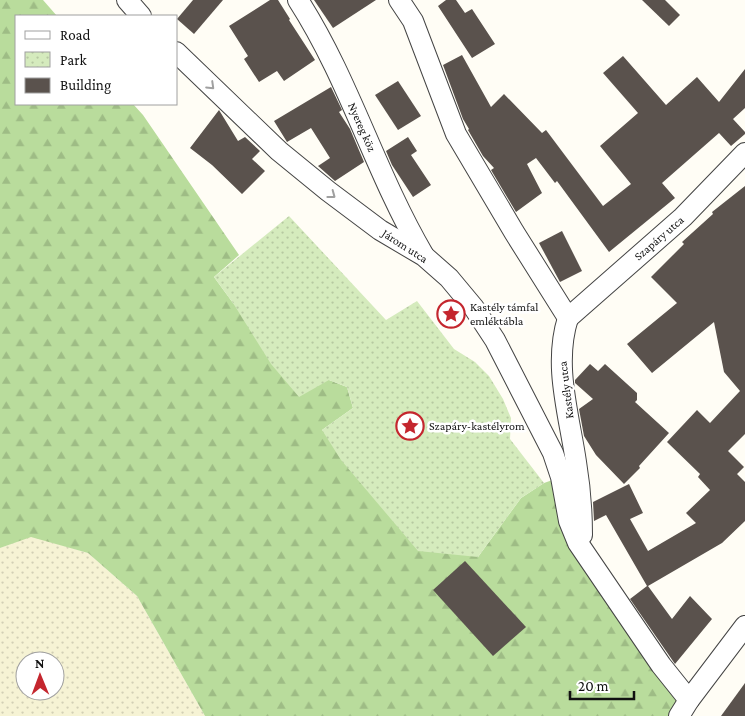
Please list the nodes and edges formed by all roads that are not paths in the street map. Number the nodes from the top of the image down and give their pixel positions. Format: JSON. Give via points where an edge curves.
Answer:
{"nodes":[{"id":1,"x":127,"y":0,"type":"edge"},
{"id":2,"x":298,"y":0,"type":"edge"},
{"id":3,"x":399,"y":0,"type":"edge"},
{"id":4,"x":140,"y":15,"type":"edge"},
{"id":5,"x":178,"y":54,"type":"edge"},
{"id":6,"x":745,"y":153,"type":"edge"},
{"id":7,"x":424,"y":256,"type":"junction"},
{"id":8,"x":568,"y":318,"type":"junction"},
{"id":9,"x":582,"y":549,"type":"junction"},
{"id":10,"x":745,"y":626,"type":"edge"},
{"id":11,"x":684,"y":708,"type":"edge"}],
"edges":[{"from":1,"to":4,"type":"street"},
{"from":2,"to":7,"type":"street","name":"Nyereg köz"},
{"from":3,"to":8,"type":"street","via":[[415,28],[456,134]]},
{"from":5,"to":7,"type":"street","name":"Járom utca","one_way":true,"via":[[279,151],[380,230]]},
{"from":6,"to":8,"type":"street","name":"Szapáry utca","via":[[683,217]]},
{"from":7,"to":9,"type":"street","name":"Járom utca","via":[[449,278],[495,340],[553,453],[569,521]]},
{"from":8,"to":9,"type":"street","name":"Kastély utca","via":[[561,360],[577,465]]},
{"from":9,"to":11,"type":"street","via":[[661,665]]},
{"from":10,"to":11,"type":"street"}]}
